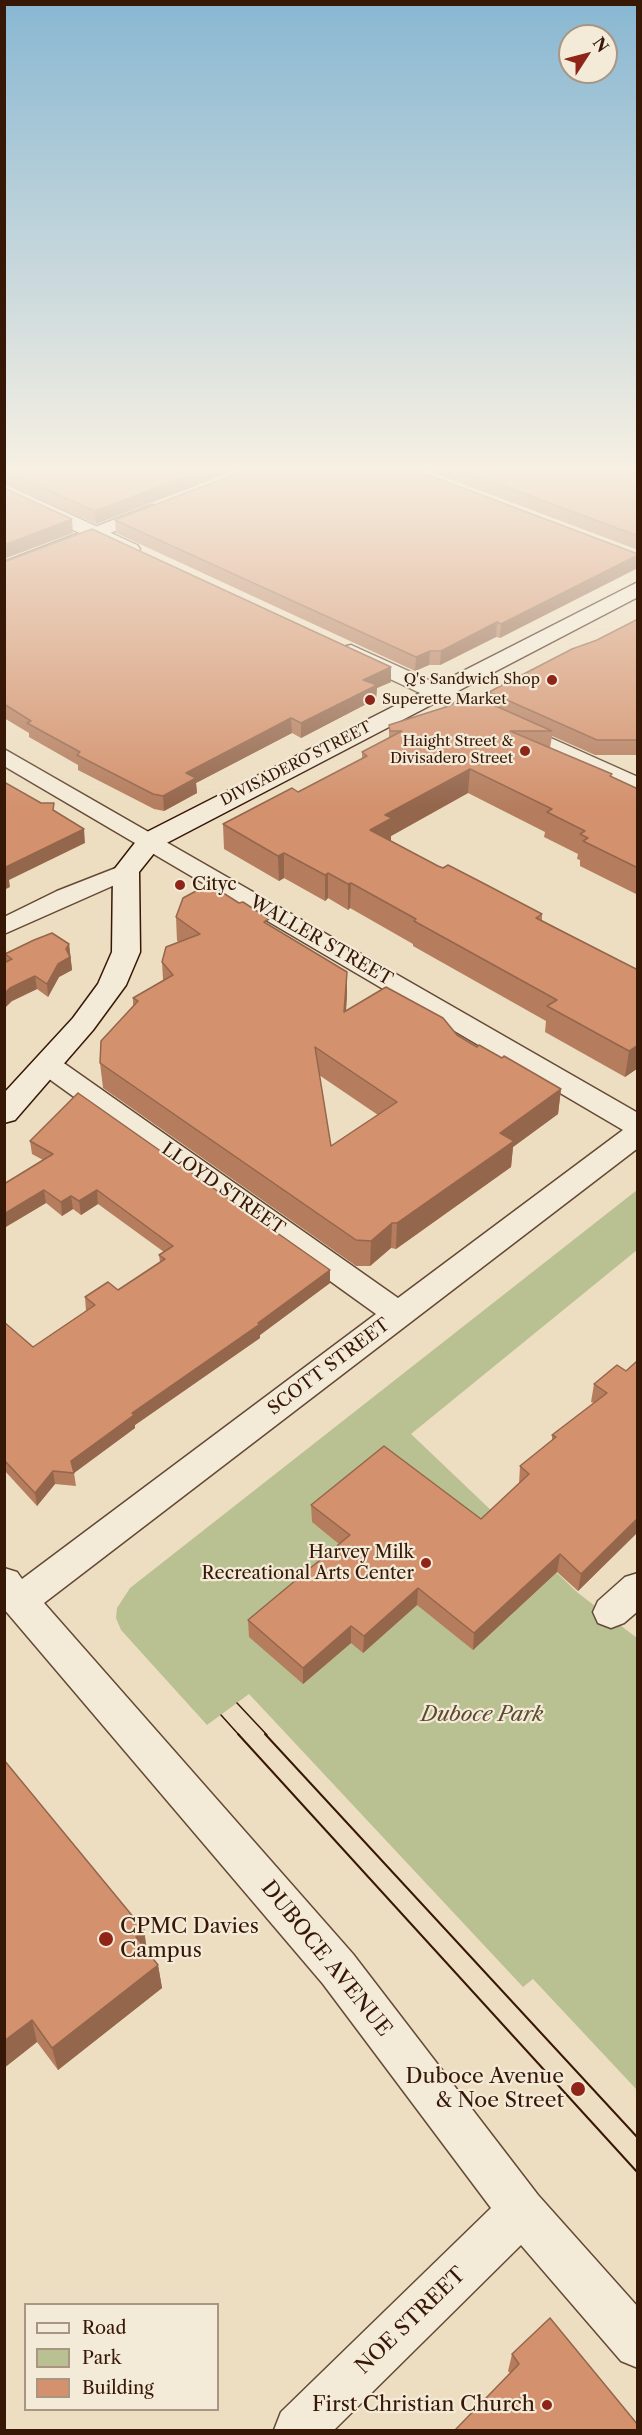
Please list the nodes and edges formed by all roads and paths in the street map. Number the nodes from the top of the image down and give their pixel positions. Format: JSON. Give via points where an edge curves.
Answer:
{"nodes":[{"id":1,"x":638,"y":588,"type":"edge"},
{"id":2,"x":638,"y":608,"type":"edge"},
{"id":3,"x":334,"y":644,"type":"edge"},
{"id":4,"x":468,"y":707,"type":"junction"},
{"id":5,"x":4,"y":756,"type":"edge"},
{"id":6,"x":638,"y":786,"type":"edge"},
{"id":7,"x":161,"y":847,"type":"junction"},
{"id":8,"x":126,"y":871,"type":"junction"},
{"id":9,"x":4,"y":927,"type":"edge"},
{"id":10,"x":48,"y":1065,"type":"junction"},
{"id":11,"x":4,"y":1113,"type":"edge"},
{"id":12,"x":638,"y":1126,"type":"edge"},
{"id":13,"x":638,"y":1132,"type":"edge"},
{"id":14,"x":398,"y":1314,"type":"junction"},
{"id":15,"x":638,"y":1588,"type":"edge"},
{"id":16,"x":12,"y":1592,"type":"edge"},
{"id":17,"x":611,"y":1612,"type":"dead end"},
{"id":18,"x":522,"y":2211,"type":"junction"},
{"id":19,"x":638,"y":2343,"type":"edge"},
{"id":20,"x":299,"y":2430,"type":"edge"}],
"edges":[{"from":1,"to":4,"type":"main road","name":"DIVISADERO STREET"},
{"from":2,"to":4,"type":"main road","name":"DIVISADERO STREET"},
{"from":3,"to":4,"type":"main road"},
{"from":4,"to":6,"type":"street"},
{"from":4,"to":7,"type":"main road","name":"DIVISADERO STREET"},
{"from":5,"to":7,"type":"street","name":"WALLER STREET"},
{"from":7,"to":8,"type":"main road","name":"DIVISADERO STREET"},
{"from":7,"to":12,"type":"street","name":"WALLER STREET"},
{"from":8,"to":9,"type":"street","name":"DIVISADERO STREET"},
{"from":8,"to":10,"type":"main road","via":[[127,936],[120,968],[100,1002]]},
{"from":10,"to":11,"type":"main road"},
{"from":10,"to":14,"type":"street","name":"LLOYD STREET"},
{"from":13,"to":14,"type":"street","name":"SCOTT STREET"},
{"from":14,"to":16,"type":"street","name":"SCOTT STREET"},
{"from":15,"to":17,"type":"street"},
{"from":16,"to":18,"type":"street","name":"DUBOCE AVENUE","via":[[338,1969]]},
{"from":18,"to":19,"type":"street","name":"DUBOCE AVENUE"},
{"from":18,"to":20,"type":"street","name":"NOE STREET"}]}
